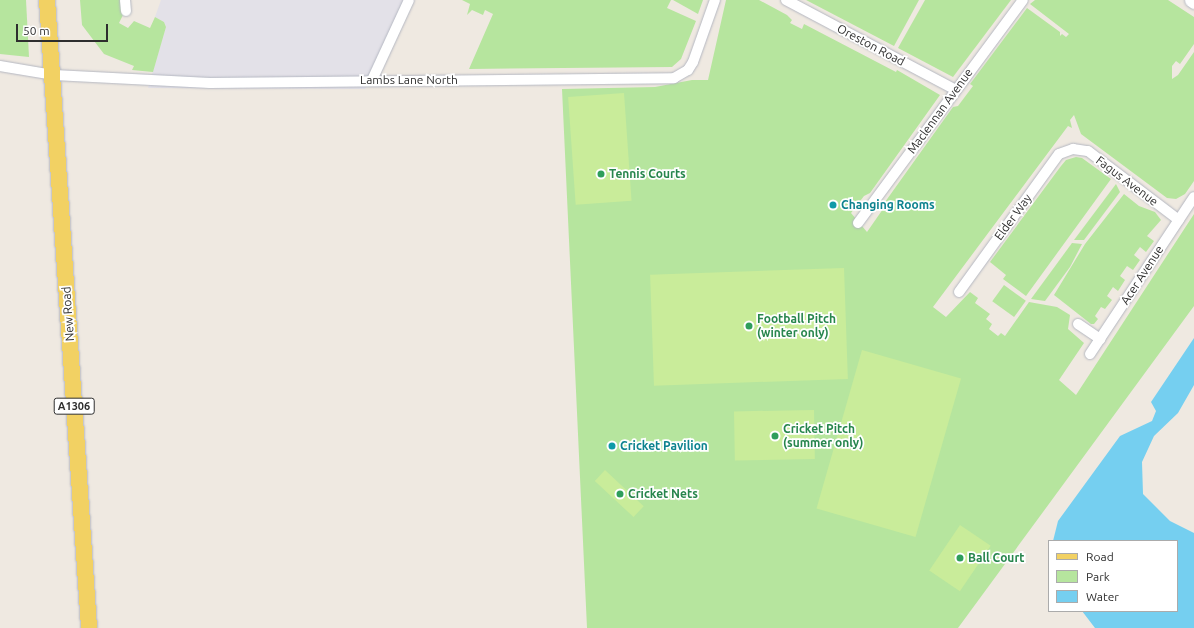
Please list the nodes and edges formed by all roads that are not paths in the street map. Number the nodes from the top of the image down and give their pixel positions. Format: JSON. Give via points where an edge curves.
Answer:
{"nodes":[{"id":1,"x":47,"y":0,"type":"edge"},
{"id":2,"x":125,"y":0,"type":"edge"},
{"id":3,"x":409,"y":0,"type":"edge"},
{"id":4,"x":715,"y":0,"type":"edge"},
{"id":5,"x":786,"y":0,"type":"edge"},
{"id":6,"x":1023,"y":0,"type":"edge"},
{"id":7,"x":1191,"y":0,"type":"edge"},
{"id":8,"x":1194,"y":2,"type":"edge"},
{"id":9,"x":126,"y":11,"type":"dead end"},
{"id":10,"x":0,"y":66,"type":"edge"},
{"id":11,"x":54,"y":76,"type":"junction"},
{"id":12,"x":372,"y":80,"type":"junction"},
{"id":13,"x":956,"y":90,"type":"junction"},
{"id":14,"x":1073,"y":148,"type":"joint"},
{"id":15,"x":1194,"y":197,"type":"edge"},
{"id":16,"x":1179,"y":220,"type":"junction"},
{"id":17,"x":858,"y":223,"type":"dead end"},
{"id":18,"x":959,"y":292,"type":"dead end"},
{"id":19,"x":1078,"y":324,"type":"dead end"},
{"id":20,"x":1100,"y":339,"type":"junction"},
{"id":21,"x":1090,"y":354,"type":"dead end"},
{"id":22,"x":89,"y":628,"type":"edge"}],
"edges":[{"from":1,"to":11,"type":"main road","name":"New Road","number":"A1306"},
{"from":2,"to":9,"type":"street"},
{"from":3,"to":12,"type":"street"},
{"from":4,"to":12,"type":"street","name":"Lambs Lane North","via":[[694,62],[688,70],[674,78]]},
{"from":5,"to":13,"type":"street","name":"Oreston Road"},
{"from":6,"to":13,"type":"street","name":"Maclennan Avenue"},
{"from":7,"to":8,"type":"street"},
{"from":10,"to":11,"type":"street","name":"Lambs Lane North"},
{"from":11,"to":12,"type":"street","name":"Lambs Lane North","via":[[210,83]]},
{"from":11,"to":22,"type":"main road","name":"New Road","number":"A1306"},
{"from":13,"to":17,"type":"street","name":"Maclennan Avenue"},
{"from":14,"to":16,"type":"street","name":"Fagus Avenue","via":[[1088,151]]},
{"from":14,"to":18,"type":"street","name":"Elder Way","via":[[1059,154]]},
{"from":15,"to":16,"type":"street","name":"Acer Avenue"},
{"from":16,"to":20,"type":"street","name":"Acer Avenue"},
{"from":19,"to":20,"type":"street"},
{"from":20,"to":21,"type":"street","name":"Acer Avenue"}]}
